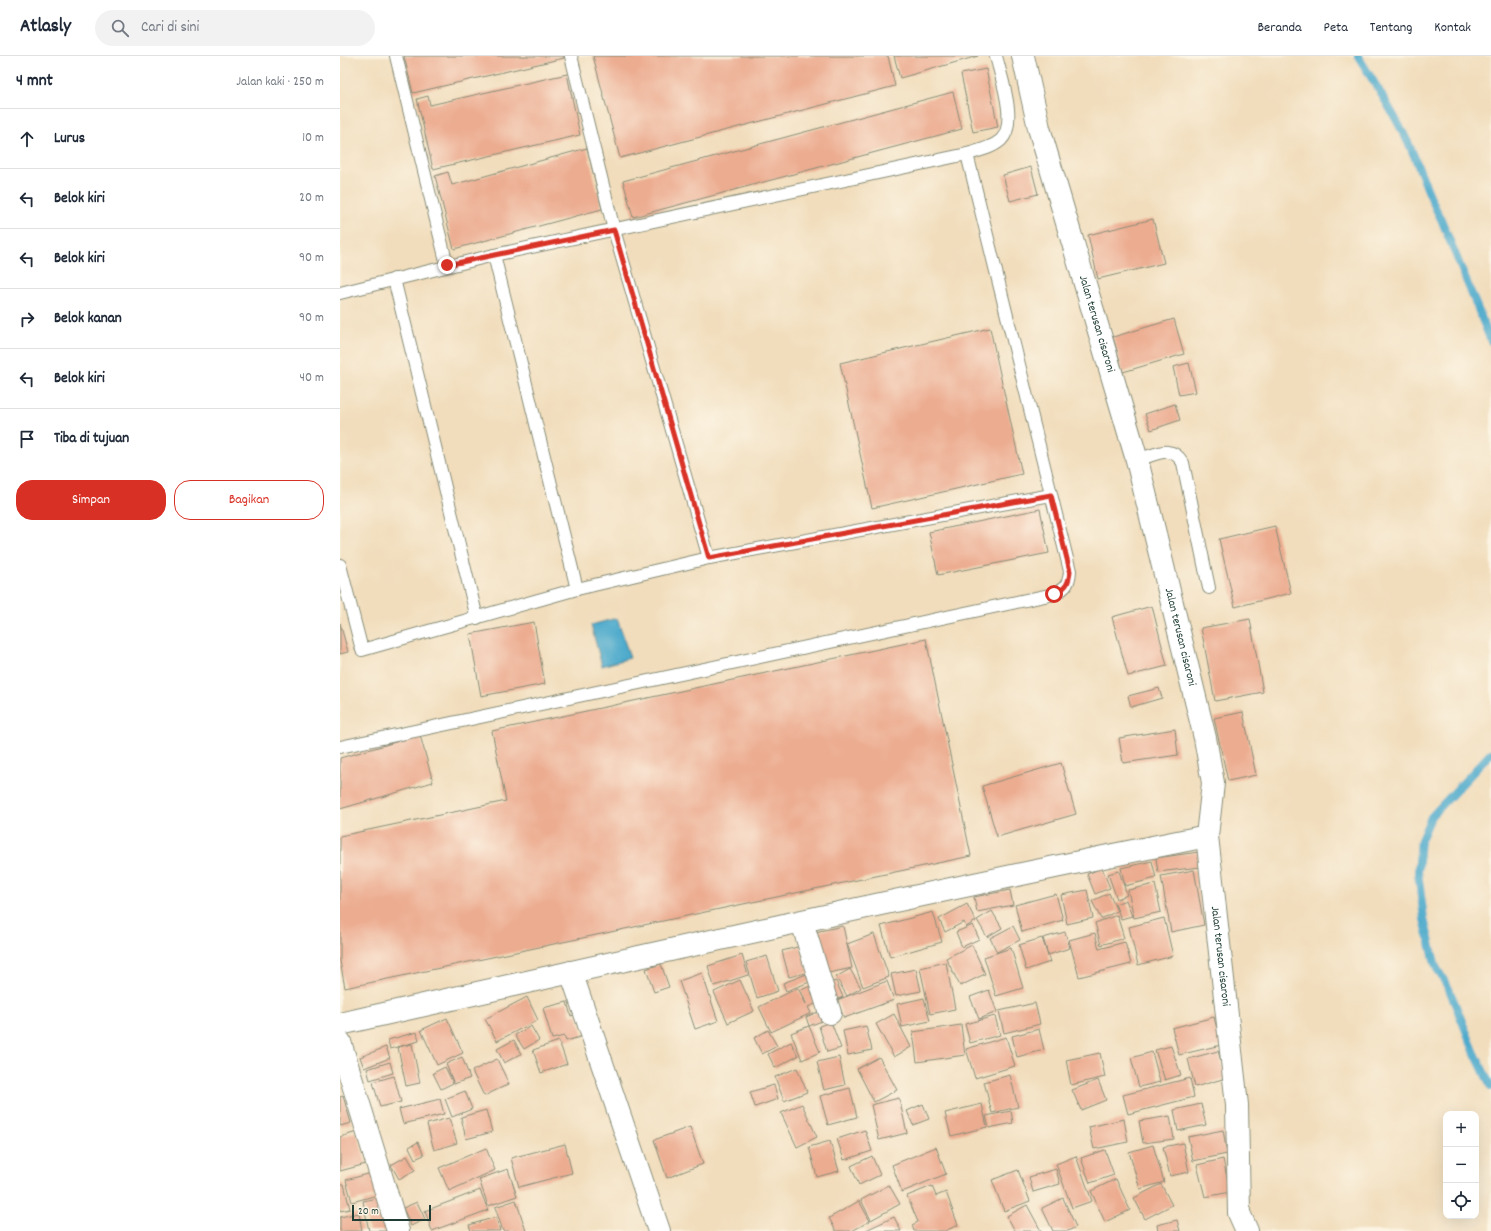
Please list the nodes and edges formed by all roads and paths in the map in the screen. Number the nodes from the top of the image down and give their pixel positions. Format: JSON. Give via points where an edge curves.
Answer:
{"nodes":[{"id":1,"x":396,"y":56,"type":"edge"},
{"id":2,"x":571,"y":56,"type":"edge"},
{"id":3,"x":996,"y":56,"type":"edge"},
{"id":4,"x":1023,"y":56,"type":"edge"},
{"id":5,"x":967,"y":154,"type":"junction"},
{"id":6,"x":614,"y":230,"type":"junction"},
{"id":7,"x":494,"y":255,"type":"junction"},
{"id":8,"x":447,"y":265,"type":"junction"},
{"id":9,"x":394,"y":279,"type":"junction"},
{"id":10,"x":340,"y":293,"type":"edge"},
{"id":11,"x":1137,"y":460,"type":"junction"},
{"id":12,"x":1051,"y":495,"type":"junction"},
{"id":13,"x":709,"y":558,"type":"junction"},
{"id":14,"x":340,"y":565,"type":"edge"},
{"id":15,"x":1210,"y":588,"type":"dead end"},
{"id":16,"x":577,"y":589,"type":"junction"},
{"id":17,"x":477,"y":618,"type":"junction"},
{"id":18,"x":340,"y":747,"type":"edge"},
{"id":19,"x":1207,"y":836,"type":"junction"},
{"id":20,"x":802,"y":922,"type":"junction"},
{"id":21,"x":571,"y":972,"type":"junction"},
{"id":22,"x":830,"y":1013,"type":"dead end"},
{"id":23,"x":340,"y":1024,"type":"edge"},
{"id":24,"x":340,"y":1042,"type":"edge"},
{"id":25,"x":343,"y":1063,"type":"edge"},
{"id":26,"x":398,"y":1231,"type":"edge"},
{"id":27,"x":659,"y":1231,"type":"edge"},
{"id":28,"x":1247,"y":1231,"type":"edge"}],
"edges":[{"from":1,"to":8,"type":"lane"},
{"from":2,"to":6,"type":"lane"},
{"from":3,"to":5,"type":"lane","via":[[1009,115],[1008,128],[1002,139],[988,148]]},
{"from":4,"to":11,"type":"street","name":"Jalan terusan cisaroni","via":[[1039,128]]},
{"from":5,"to":6,"type":"lane"},
{"from":5,"to":12,"type":"lane"},
{"from":6,"to":7,"type":"lane"},
{"from":6,"to":13,"type":"lane"},
{"from":7,"to":8,"type":"lane"},
{"from":7,"to":16,"type":"lane"},
{"from":8,"to":9,"type":"lane"},
{"from":9,"to":10,"type":"lane"},
{"from":9,"to":17,"type":"lane"},
{"from":11,"to":15,"type":"lane","via":[[1168,451],[1178,454],[1183,463]]},
{"from":11,"to":19,"type":"street","name":"Jalan terusan cisaroni","via":[[1205,738],[1213,783]]},
{"from":12,"to":13,"type":"lane"},
{"from":12,"to":18,"type":"lane","via":[[1070,571],[1069,582],[1054,594]]},
{"from":13,"to":16,"type":"lane"},
{"from":14,"to":17,"type":"lane","via":[[362,650]]},
{"from":16,"to":17,"type":"lane"},
{"from":19,"to":20,"type":"street"},
{"from":19,"to":28,"type":"street","name":"Jalan terusan cisaroni","via":[[1237,1105],[1239,1212]]},
{"from":20,"to":21,"type":"street"},
{"from":20,"to":22,"type":"street"},
{"from":21,"to":23,"type":"street"},
{"from":21,"to":27,"type":"street"},
{"from":24,"to":25,"type":"street"},
{"from":25,"to":26,"type":"street"}]}
